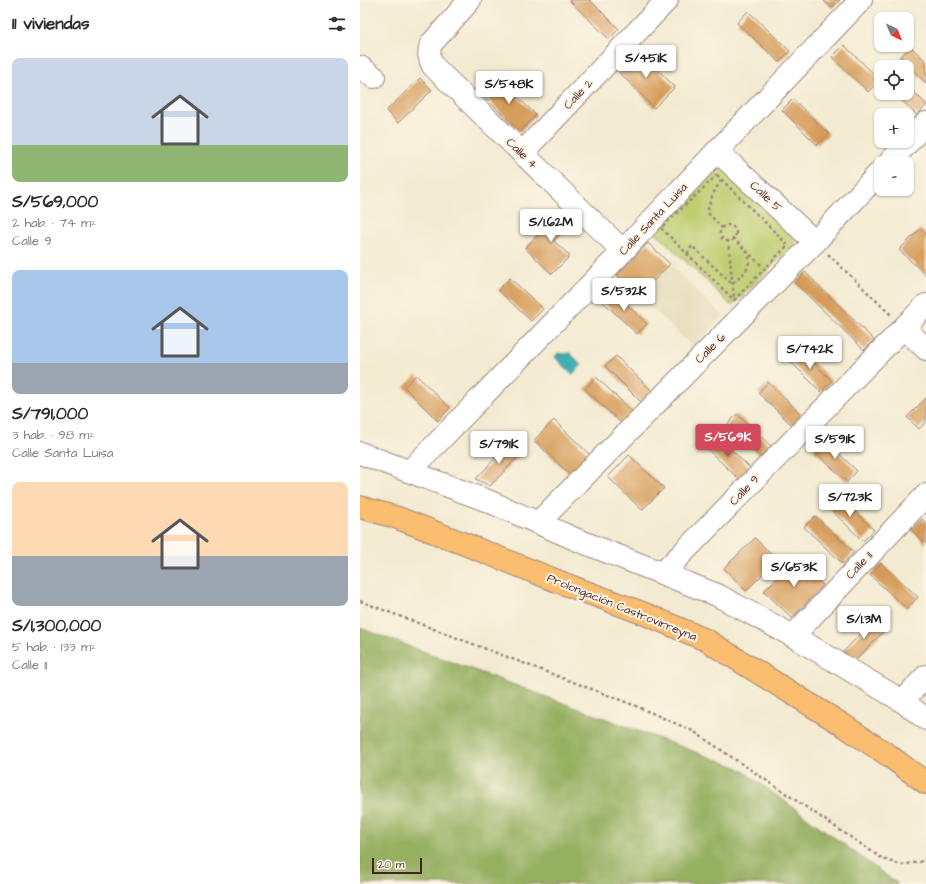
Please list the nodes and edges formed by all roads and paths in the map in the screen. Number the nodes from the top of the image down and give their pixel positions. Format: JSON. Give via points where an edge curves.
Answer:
{"nodes":[{"id":1,"x":470,"y":0,"type":"edge"},
{"id":2,"x":667,"y":0,"type":"edge"},
{"id":3,"x":861,"y":0,"type":"edge"},
{"id":4,"x":926,"y":123,"type":"edge"},
{"id":5,"x":717,"y":151,"type":"junction"},
{"id":6,"x":522,"y":153,"type":"junction"},
{"id":7,"x":895,"y":156,"type":"edge"},
{"id":8,"x":874,"y":179,"type":"edge"},
{"id":9,"x":722,"y":180,"type":"junction"},
{"id":10,"x":722,"y":228,"type":"junction"},
{"id":11,"x":734,"y":238,"type":"junction"},
{"id":12,"x":728,"y":240,"type":"junction"},
{"id":13,"x":815,"y":242,"type":"junction"},
{"id":14,"x":623,"y":251,"type":"junction"},
{"id":15,"x":748,"y":252,"type":"junction"},
{"id":16,"x":686,"y":254,"type":"junction"},
{"id":17,"x":765,"y":268,"type":"junction"},
{"id":18,"x":732,"y":284,"type":"junction"},
{"id":19,"x":734,"y":300,"type":"junction"},
{"id":20,"x":926,"y":305,"type":"edge"},
{"id":21,"x":904,"y":328,"type":"junction"},
{"id":22,"x":926,"y":349,"type":"edge"},
{"id":23,"x":360,"y":453,"type":"edge"},
{"id":24,"x":410,"y":471,"type":"junction"},
{"id":25,"x":926,"y":495,"type":"edge"},
{"id":26,"x":360,"y":507,"type":"edge"},
{"id":27,"x":538,"y":523,"type":"junction"},
{"id":28,"x":663,"y":573,"type":"junction"},
{"id":29,"x":360,"y":601,"type":"edge"},
{"id":30,"x":793,"y":636,"type":"junction"},
{"id":31,"x":926,"y":676,"type":"edge"},
{"id":32,"x":902,"y":701,"type":"junction"},
{"id":33,"x":926,"y":719,"type":"edge"},
{"id":34,"x":926,"y":783,"type":"edge"},
{"id":35,"x":926,"y":858,"type":"edge"}],
"edges":[{"from":1,"to":6,"type":"street","name":"Calle 4","via":[[431,44],[429,59],[433,66]]},
{"from":2,"to":6,"type":"street","name":"Calle 2"},
{"from":3,"to":5,"type":"street","name":"Calle Santa Luisa"},
{"from":4,"to":7,"type":"street"},
{"from":5,"to":13,"type":"street","name":"Calle 5"},
{"from":5,"to":14,"type":"street","name":"Calle Santa Luisa"},
{"from":6,"to":14,"type":"street","name":"Calle 4"},
{"from":8,"to":13,"type":"street","name":"Calle 6"},
{"from":9,"to":10,"type":"path","via":[[713,194],[708,213]]},
{"from":9,"to":16,"type":"path","via":[[717,175],[660,228]]},
{"from":9,"to":17,"type":"path","via":[[788,245]]},
{"from":10,"to":11,"type":"path","via":[[726,225],[733,227]]},
{"from":10,"to":12,"type":"path","via":[[720,235]]},
{"from":11,"to":12,"type":"path"},
{"from":11,"to":15,"type":"path"},
{"from":12,"to":18,"type":"path"},
{"from":13,"to":21,"type":"path"},
{"from":13,"to":27,"type":"street","name":"Calle 6"},
{"from":14,"to":24,"type":"street","name":"Calle Santa Luisa"},
{"from":15,"to":17,"type":"path"},
{"from":15,"to":18,"type":"path","via":[[749,266]]},
{"from":16,"to":18,"type":"path","via":[[692,246]]},
{"from":16,"to":19,"type":"path"},
{"from":17,"to":19,"type":"path"},
{"from":18,"to":19,"type":"path"},
{"from":20,"to":21,"type":"street","name":"Calle 9"},
{"from":21,"to":22,"type":"street"},
{"from":21,"to":28,"type":"street","name":"Calle 9"},
{"from":23,"to":24,"type":"street"},
{"from":24,"to":27,"type":"street"},
{"from":25,"to":30,"type":"street","name":"Calle 11"},
{"from":26,"to":34,"type":"main road","name":"Prolongación Castrovirreyna","via":[[398,518],[458,541],[706,640],[843,725]]},
{"from":27,"to":28,"type":"street"},
{"from":28,"to":30,"type":"street","via":[[717,595]]},
{"from":29,"to":35,"type":"path","via":[[636,706],[693,732],[883,859],[901,865],[920,862]]},
{"from":30,"to":32,"type":"street"},
{"from":31,"to":32,"type":"street"},
{"from":32,"to":33,"type":"street"}]}
